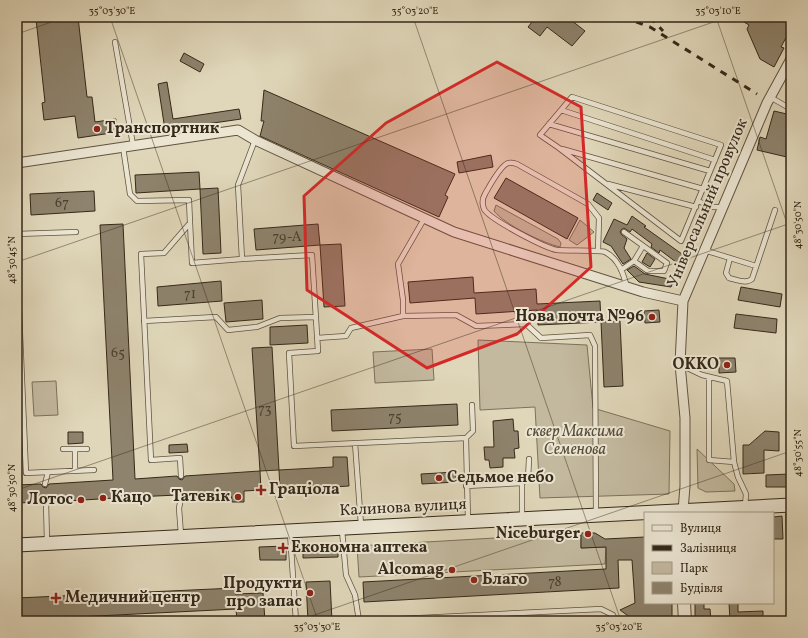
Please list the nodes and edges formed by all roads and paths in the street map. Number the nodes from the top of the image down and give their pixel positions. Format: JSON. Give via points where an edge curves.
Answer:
{"nodes":[{"id":1,"x":115,"y":42,"type":"dead end"},
{"id":2,"x":791,"y":58,"type":"edge"},
{"id":3,"x":770,"y":97,"type":"junction"},
{"id":4,"x":791,"y":109,"type":"edge"},
{"id":5,"x":561,"y":110,"type":"junction"},
{"id":6,"x":549,"y":124,"type":"junction"},
{"id":7,"x":255,"y":140,"type":"junction"},
{"id":8,"x":133,"y":145,"type":"junction"},
{"id":9,"x":123,"y":147,"type":"junction"},
{"id":10,"x":559,"y":148,"type":"junction"},
{"id":11,"x":715,"y":160,"type":"junction"},
{"id":12,"x":17,"y":163,"type":"edge"},
{"id":13,"x":710,"y":171,"type":"junction"},
{"id":14,"x":605,"y":183,"type":"junction"},
{"id":15,"x":703,"y":189,"type":"junction"},
{"id":16,"x":698,"y":201,"type":"junction"},
{"id":17,"x":696,"y":207,"type":"junction"},
{"id":18,"x":722,"y":208,"type":"junction"},
{"id":19,"x":775,"y":210,"type":"dead end"},
{"id":20,"x":424,"y":219,"type":"junction"},
{"id":21,"x":190,"y":224,"type":"junction"},
{"id":22,"x":76,"y":232,"type":"dead end"},
{"id":23,"x":624,"y":232,"type":"dead end"},
{"id":24,"x":17,"y":234,"type":"edge"},
{"id":25,"x":643,"y":246,"type":"junction"},
{"id":26,"x":704,"y":250,"type":"junction"},
{"id":27,"x":598,"y":251,"type":"junction"},
{"id":28,"x":730,"y":258,"type":"junction"},
{"id":29,"x":242,"y":259,"type":"junction"},
{"id":30,"x":634,"y":260,"type":"junction"},
{"id":31,"x":17,"y":263,"type":"edge"},
{"id":32,"x":756,"y":266,"type":"junction"},
{"id":33,"x":622,"y":270,"type":"junction"},
{"id":34,"x":628,"y":287,"type":"junction"},
{"id":35,"x":683,"y":301,"type":"junction"},
{"id":36,"x":403,"y":316,"type":"junction"},
{"id":37,"x":316,"y":317,"type":"junction"},
{"id":38,"x":144,"y":321,"type":"junction"},
{"id":39,"x":317,"y":338,"type":"junction"},
{"id":40,"x":680,"y":364,"type":"junction"},
{"id":41,"x":709,"y":377,"type":"junction"},
{"id":42,"x":791,"y":402,"type":"edge"},
{"id":43,"x":472,"y":406,"type":"dead end"},
{"id":44,"x":791,"y":410,"type":"edge"},
{"id":45,"x":466,"y":438,"type":"junction"},
{"id":46,"x":355,"y":443,"type":"junction"},
{"id":47,"x":63,"y":449,"type":"dead end"},
{"id":48,"x":74,"y":449,"type":"junction"},
{"id":49,"x":86,"y":450,"type":"dead end"},
{"id":50,"x":529,"y":459,"type":"dead end"},
{"id":51,"x":734,"y":462,"type":"junction"},
{"id":52,"x":74,"y":470,"type":"junction"},
{"id":53,"x":94,"y":470,"type":"dead end"},
{"id":54,"x":48,"y":472,"type":"junction"},
{"id":55,"x":181,"y":476,"type":"dead end"},
{"id":56,"x":522,"y":483,"type":"junction"},
{"id":57,"x":45,"y":484,"type":"dead end"},
{"id":58,"x":466,"y":486,"type":"junction"},
{"id":59,"x":182,"y":494,"type":"dead end"},
{"id":60,"x":46,"y":502,"type":"dead end"},
{"id":61,"x":790,"y":504,"type":"edge"},
{"id":62,"x":744,"y":507,"type":"junction"},
{"id":63,"x":683,"y":512,"type":"edge"},
{"id":64,"x":644,"y":513,"type":"edge"},
{"id":65,"x":596,"y":514,"type":"junction"},
{"id":66,"x":522,"y":518,"type":"junction"},
{"id":67,"x":468,"y":522,"type":"junction"},
{"id":68,"x":362,"y":527,"type":"junction"},
{"id":69,"x":342,"y":528,"type":"junction"},
{"id":70,"x":289,"y":531,"type":"junction"},
{"id":71,"x":181,"y":537,"type":"junction"},
{"id":72,"x":47,"y":544,"type":"junction"},
{"id":73,"x":17,"y":545,"type":"edge"},
{"id":74,"x":791,"y":587,"type":"edge"},
{"id":75,"x":684,"y":604,"type":"edge"},
{"id":76,"x":296,"y":621,"type":"edge"},
{"id":77,"x":359,"y":621,"type":"edge"},
{"id":78,"x":616,"y":621,"type":"edge"},
{"id":79,"x":685,"y":621,"type":"edge"}],
"edges":[{"from":1,"to":8,"type":"lane"},
{"from":2,"to":3,"type":"street","name":"Універсальний провулок"},
{"from":3,"to":4,"type":"lane"},
{"from":3,"to":18,"type":"street","name":"Універсальний провулок"},
{"from":5,"to":6,"type":"lane"},
{"from":5,"to":11,"type":"lane"},
{"from":5,"to":11,"type":"lane","via":[[572,97],[721,144]]},
{"from":6,"to":10,"type":"lane","via":[[540,135]]},
{"from":6,"to":13,"type":"lane"},
{"from":7,"to":8,"type":"street","via":[[238,130]]},
{"from":7,"to":20,"type":"street"},
{"from":7,"to":29,"type":"lane","via":[[238,185]]},
{"from":8,"to":9,"type":"street"},
{"from":9,"to":12,"type":"street"},
{"from":9,"to":21,"type":"lane","via":[[130,194],[137,201],[189,200]]},
{"from":10,"to":14,"type":"lane"},
{"from":10,"to":15,"type":"lane"},
{"from":11,"to":13,"type":"lane"},
{"from":13,"to":15,"type":"lane"},
{"from":14,"to":17,"type":"lane"},
{"from":14,"to":17,"type":"lane","via":[[681,241]]},
{"from":15,"to":16,"type":"lane"},
{"from":16,"to":17,"type":"lane"},
{"from":16,"to":18,"type":"lane"},
{"from":18,"to":26,"type":"street","name":"Універсальний провулок"},
{"from":19,"to":32,"type":"lane"},
{"from":20,"to":34,"type":"street","via":[[454,232]]},
{"from":20,"to":36,"type":"lane","via":[[398,264]]},
{"from":21,"to":29,"type":"lane","via":[[192,263]]},
{"from":21,"to":38,"type":"lane","via":[[164,252],[141,254]]},
{"from":22,"to":24,"type":"lane"},
{"from":23,"to":25,"type":"lane"},
{"from":25,"to":30,"type":"lane"},
{"from":25,"to":30,"type":"lane","via":[[667,263],[664,271],[648,271]]},
{"from":26,"to":28,"type":"lane"},
{"from":26,"to":35,"type":"street","name":"Універсальний провулок"},
{"from":27,"to":27,"type":"lane","via":[[552,249],[513,230],[488,214],[484,210],[483,199],[506,163],[517,164],[588,204],[599,218]]},
{"from":27,"to":33,"type":"lane","via":[[604,251],[616,259]]},
{"from":28,"to":32,"type":"lane"},
{"from":28,"to":32,"type":"lane","via":[[726,273],[729,278],[749,282]]},
{"from":29,"to":37,"type":"lane","via":[[312,255]]},
{"from":30,"to":33,"type":"lane"},
{"from":31,"to":54,"type":"lane","via":[[26,473]]},
{"from":33,"to":34,"type":"lane"},
{"from":34,"to":35,"type":"street"},
{"from":35,"to":40,"type":"street","name":"Універсальний провулок"},
{"from":36,"to":39,"type":"lane","via":[[352,328],[346,336]]},
{"from":36,"to":65,"type":"lane","via":[[456,316],[476,326],[526,324],[541,338],[590,335],[595,346]]},
{"from":37,"to":38,"type":"lane","via":[[280,318],[257,327],[228,330],[216,317]]},
{"from":37,"to":39,"type":"lane"},
{"from":38,"to":55,"type":"lane","via":[[151,460],[180,458]]},
{"from":39,"to":46,"type":"lane","via":[[318,351],[289,353],[294,446]]},
{"from":40,"to":41,"type":"lane"},
{"from":40,"to":63,"type":"street","name":"Універсальний провулок","via":[[685,418]]},
{"from":41,"to":51,"type":"lane","via":[[727,381]]},
{"from":41,"to":51,"type":"lane","via":[[709,460]]},
{"from":42,"to":44,"type":"lane"},
{"from":43,"to":45,"type":"lane","via":[[473,431]]},
{"from":45,"to":46,"type":"lane"},
{"from":45,"to":58,"type":"lane"},
{"from":46,"to":68,"type":"lane"},
{"from":47,"to":48,"type":"lane"},
{"from":48,"to":49,"type":"lane"},
{"from":48,"to":52,"type":"lane"},
{"from":50,"to":56,"type":"lane","via":[[528,479]]},
{"from":51,"to":62,"type":"lane","via":[[746,494]]},
{"from":52,"to":53,"type":"lane"},
{"from":52,"to":54,"type":"lane"},
{"from":54,"to":57,"type":"lane"},
{"from":56,"to":58,"type":"lane"},
{"from":56,"to":66,"type":"lane"},
{"from":58,"to":67,"type":"lane"},
{"from":59,"to":71,"type":"lane","via":[[179,508]]},
{"from":60,"to":72,"type":"lane"},
{"from":61,"to":62,"type":"main road","name":"Калинова вулиця"},
{"from":61,"to":74,"type":"lane","via":[[788,535]]},
{"from":62,"to":63,"type":"main road","name":"Калинова вулиця"},
{"from":64,"to":65,"type":"main road","name":"Калинова вулиця"},
{"from":65,"to":66,"type":"main road","name":"Калинова вулиця"},
{"from":66,"to":67,"type":"main road","name":"Калинова вулиця"},
{"from":67,"to":68,"type":"main road","name":"Калинова вулиця"},
{"from":68,"to":69,"type":"main road","name":"Калинова вулиця"},
{"from":69,"to":70,"type":"main road","name":"Калинова вулиця"},
{"from":69,"to":77,"type":"lane","via":[[346,575],[355,595]]},
{"from":70,"to":71,"type":"main road","name":"Калинова вулиця"},
{"from":70,"to":76,"type":"lane"},
{"from":71,"to":72,"type":"main road","name":"Калинова вулиця"},
{"from":72,"to":73,"type":"main road","name":"Калинова вулиця"},
{"from":75,"to":79,"type":"street"},
{"from":77,"to":78,"type":"lane","via":[[601,609],[613,615]]}]}
